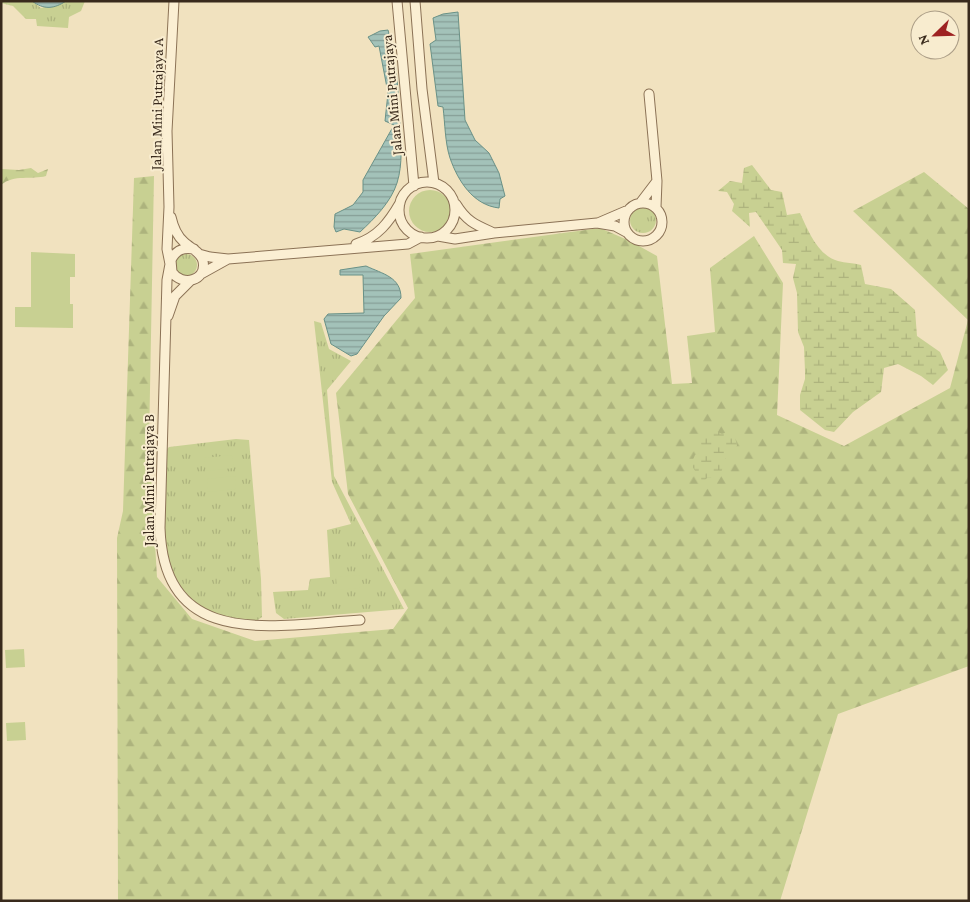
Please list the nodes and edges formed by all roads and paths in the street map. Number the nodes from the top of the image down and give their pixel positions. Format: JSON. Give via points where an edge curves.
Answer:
{"nodes":[{"id":1,"x":174,"y":1,"type":"edge"},
{"id":2,"x":397,"y":1,"type":"edge"},
{"id":3,"x":415,"y":1,"type":"edge"},
{"id":4,"x":649,"y":94,"type":"dead end"},
{"id":5,"x":657,"y":180,"type":"junction"},
{"id":6,"x":434,"y":183,"type":"junction"},
{"id":7,"x":414,"y":186,"type":"junction"},
{"id":8,"x":401,"y":201,"type":"junction"},
{"id":9,"x":454,"y":202,"type":"junction"},
{"id":10,"x":640,"y":202,"type":"junction"},
{"id":11,"x":169,"y":207,"type":"junction"},
{"id":12,"x":656,"y":207,"type":"junction"},
{"id":13,"x":626,"y":211,"type":"junction"},
{"id":14,"x":597,"y":223,"type":"junction"},
{"id":15,"x":626,"y":232,"type":"junction"},
{"id":16,"x":494,"y":233,"type":"junction"},
{"id":17,"x":438,"y":236,"type":"junction"},
{"id":18,"x":421,"y":237,"type":"junction"},
{"id":19,"x":344,"y":248,"type":"junction"},
{"id":20,"x":196,"y":252,"type":"junction"},
{"id":21,"x":228,"y":259,"type":"junction"},
{"id":22,"x":170,"y":264,"type":"junction"},
{"id":23,"x":201,"y":274,"type":"junction"},
{"id":24,"x":190,"y":281,"type":"junction"},
{"id":25,"x":166,"y":322,"type":"junction"},
{"id":26,"x":360,"y":620,"type":"dead end"}],
"edges":[{"from":1,"to":11,"type":"street","name":"Jalan Mini Putrajaya A","via":[[168,132]]},
{"from":2,"to":7,"type":"street","name":"Jalan Mini Putrajaya"},
{"from":3,"to":6,"type":"street","name":"Jalan Mini Putrajaya"},
{"from":4,"to":5,"type":"street"},
{"from":5,"to":10,"type":"street"},
{"from":5,"to":12,"type":"street"},
{"from":6,"to":7,"type":"street"},
{"from":6,"to":9,"type":"street","via":[[448,192]]},
{"from":7,"to":8,"type":"street"},
{"from":8,"to":18,"type":"street","via":[[403,224]]},
{"from":8,"to":19,"type":"street","via":[[390,220],[372,238]]},
{"from":9,"to":16,"type":"street","via":[[463,216]]},
{"from":9,"to":17,"type":"street","via":[[454,219]]},
{"from":10,"to":12,"type":"street"},
{"from":10,"to":13,"type":"street"},
{"from":11,"to":20,"type":"street","via":[[182,241]]},
{"from":11,"to":22,"type":"street","name":"Jalan Mini Putrajaya B","via":[[167,249]]},
{"from":12,"to":15,"type":"street","via":[[662,220],[658,235],[644,242]]},
{"from":13,"to":14,"type":"street"},
{"from":13,"to":15,"type":"street","via":[[623,222]]},
{"from":14,"to":15,"type":"street"},
{"from":14,"to":16,"type":"street"},
{"from":16,"to":17,"type":"street","via":[[455,239]]},
{"from":17,"to":18,"type":"street"},
{"from":18,"to":19,"type":"street","via":[[408,244]]},
{"from":19,"to":21,"type":"street"},
{"from":20,"to":21,"type":"street"},
{"from":20,"to":22,"type":"street","via":[[188,248],[179,250]]},
{"from":20,"to":23,"type":"street","via":[[204,266]]},
{"from":21,"to":23,"type":"street"},
{"from":22,"to":24,"type":"street","via":[[178,279]]},
{"from":22,"to":25,"type":"street","name":"Jalan Mini Putrajaya B"},
{"from":23,"to":24,"type":"street"},
{"from":24,"to":25,"type":"street","via":[[176,296]]},
{"from":25,"to":26,"type":"street","name":"Jalan Mini Putrajaya B","via":[[160,547],[175,590],[184,600],[217,620],[239,625]]}]}
